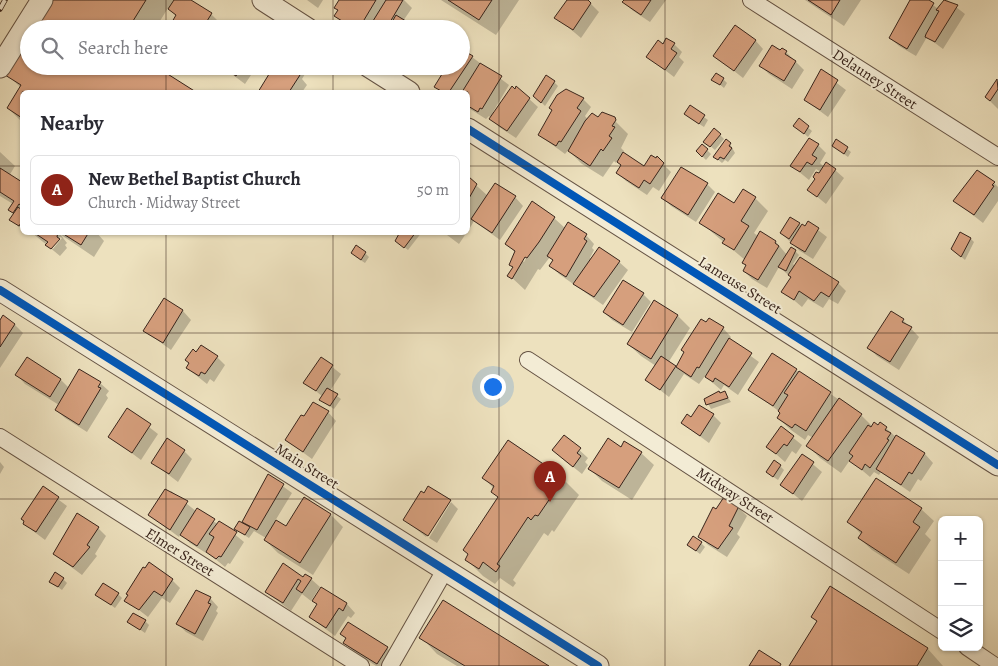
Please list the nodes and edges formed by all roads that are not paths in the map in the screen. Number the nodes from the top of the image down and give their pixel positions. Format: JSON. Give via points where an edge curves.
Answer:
{"nodes":[{"id":1,"x":42,"y":0,"type":"edge"},
{"id":2,"x":263,"y":0,"type":"edge"},
{"id":3,"x":751,"y":0,"type":"edge"},
{"id":4,"x":30,"y":20,"type":"edge"},
{"id":5,"x":294,"y":20,"type":"edge"},
{"id":6,"x":20,"y":36,"type":"edge"},
{"id":7,"x":0,"y":68,"type":"edge"},
{"id":8,"x":382,"y":75,"type":"edge"},
{"id":9,"x":406,"y":90,"type":"edge"},
{"id":10,"x":470,"y":130,"type":"edge"},
{"id":11,"x":998,"y":157,"type":"edge"},
{"id":12,"x":0,"y":290,"type":"edge"},
{"id":13,"x":528,"y":360,"type":"dead end"},
{"id":14,"x":0,"y":437,"type":"edge"},
{"id":15,"x":998,"y":465,"type":"edge"},
{"id":16,"x":445,"y":570,"type":"junction"},
{"id":17,"x":938,"y":628,"type":"edge"},
{"id":18,"x":973,"y":651,"type":"edge"},
{"id":19,"x":361,"y":666,"type":"edge"},
{"id":20,"x":390,"y":666,"type":"edge"},
{"id":21,"x":598,"y":666,"type":"edge"},
{"id":22,"x":995,"y":666,"type":"edge"}],
"edges":[{"from":1,"to":4,"type":"street"},
{"from":2,"to":5,"type":"street"},
{"from":3,"to":11,"type":"street","name":"Delauney Street"},
{"from":6,"to":7,"type":"street"},
{"from":8,"to":9,"type":"street"},
{"from":10,"to":15,"type":"street","name":"Lameuse Street"},
{"from":12,"to":16,"type":"street","name":"Main Street"},
{"from":13,"to":17,"type":"street","name":"Midway Street"},
{"from":14,"to":19,"type":"street","name":"Elmer Street"},
{"from":16,"to":20,"type":"street"},
{"from":16,"to":21,"type":"street","name":"Main Street"},
{"from":18,"to":22,"type":"street"}]}
